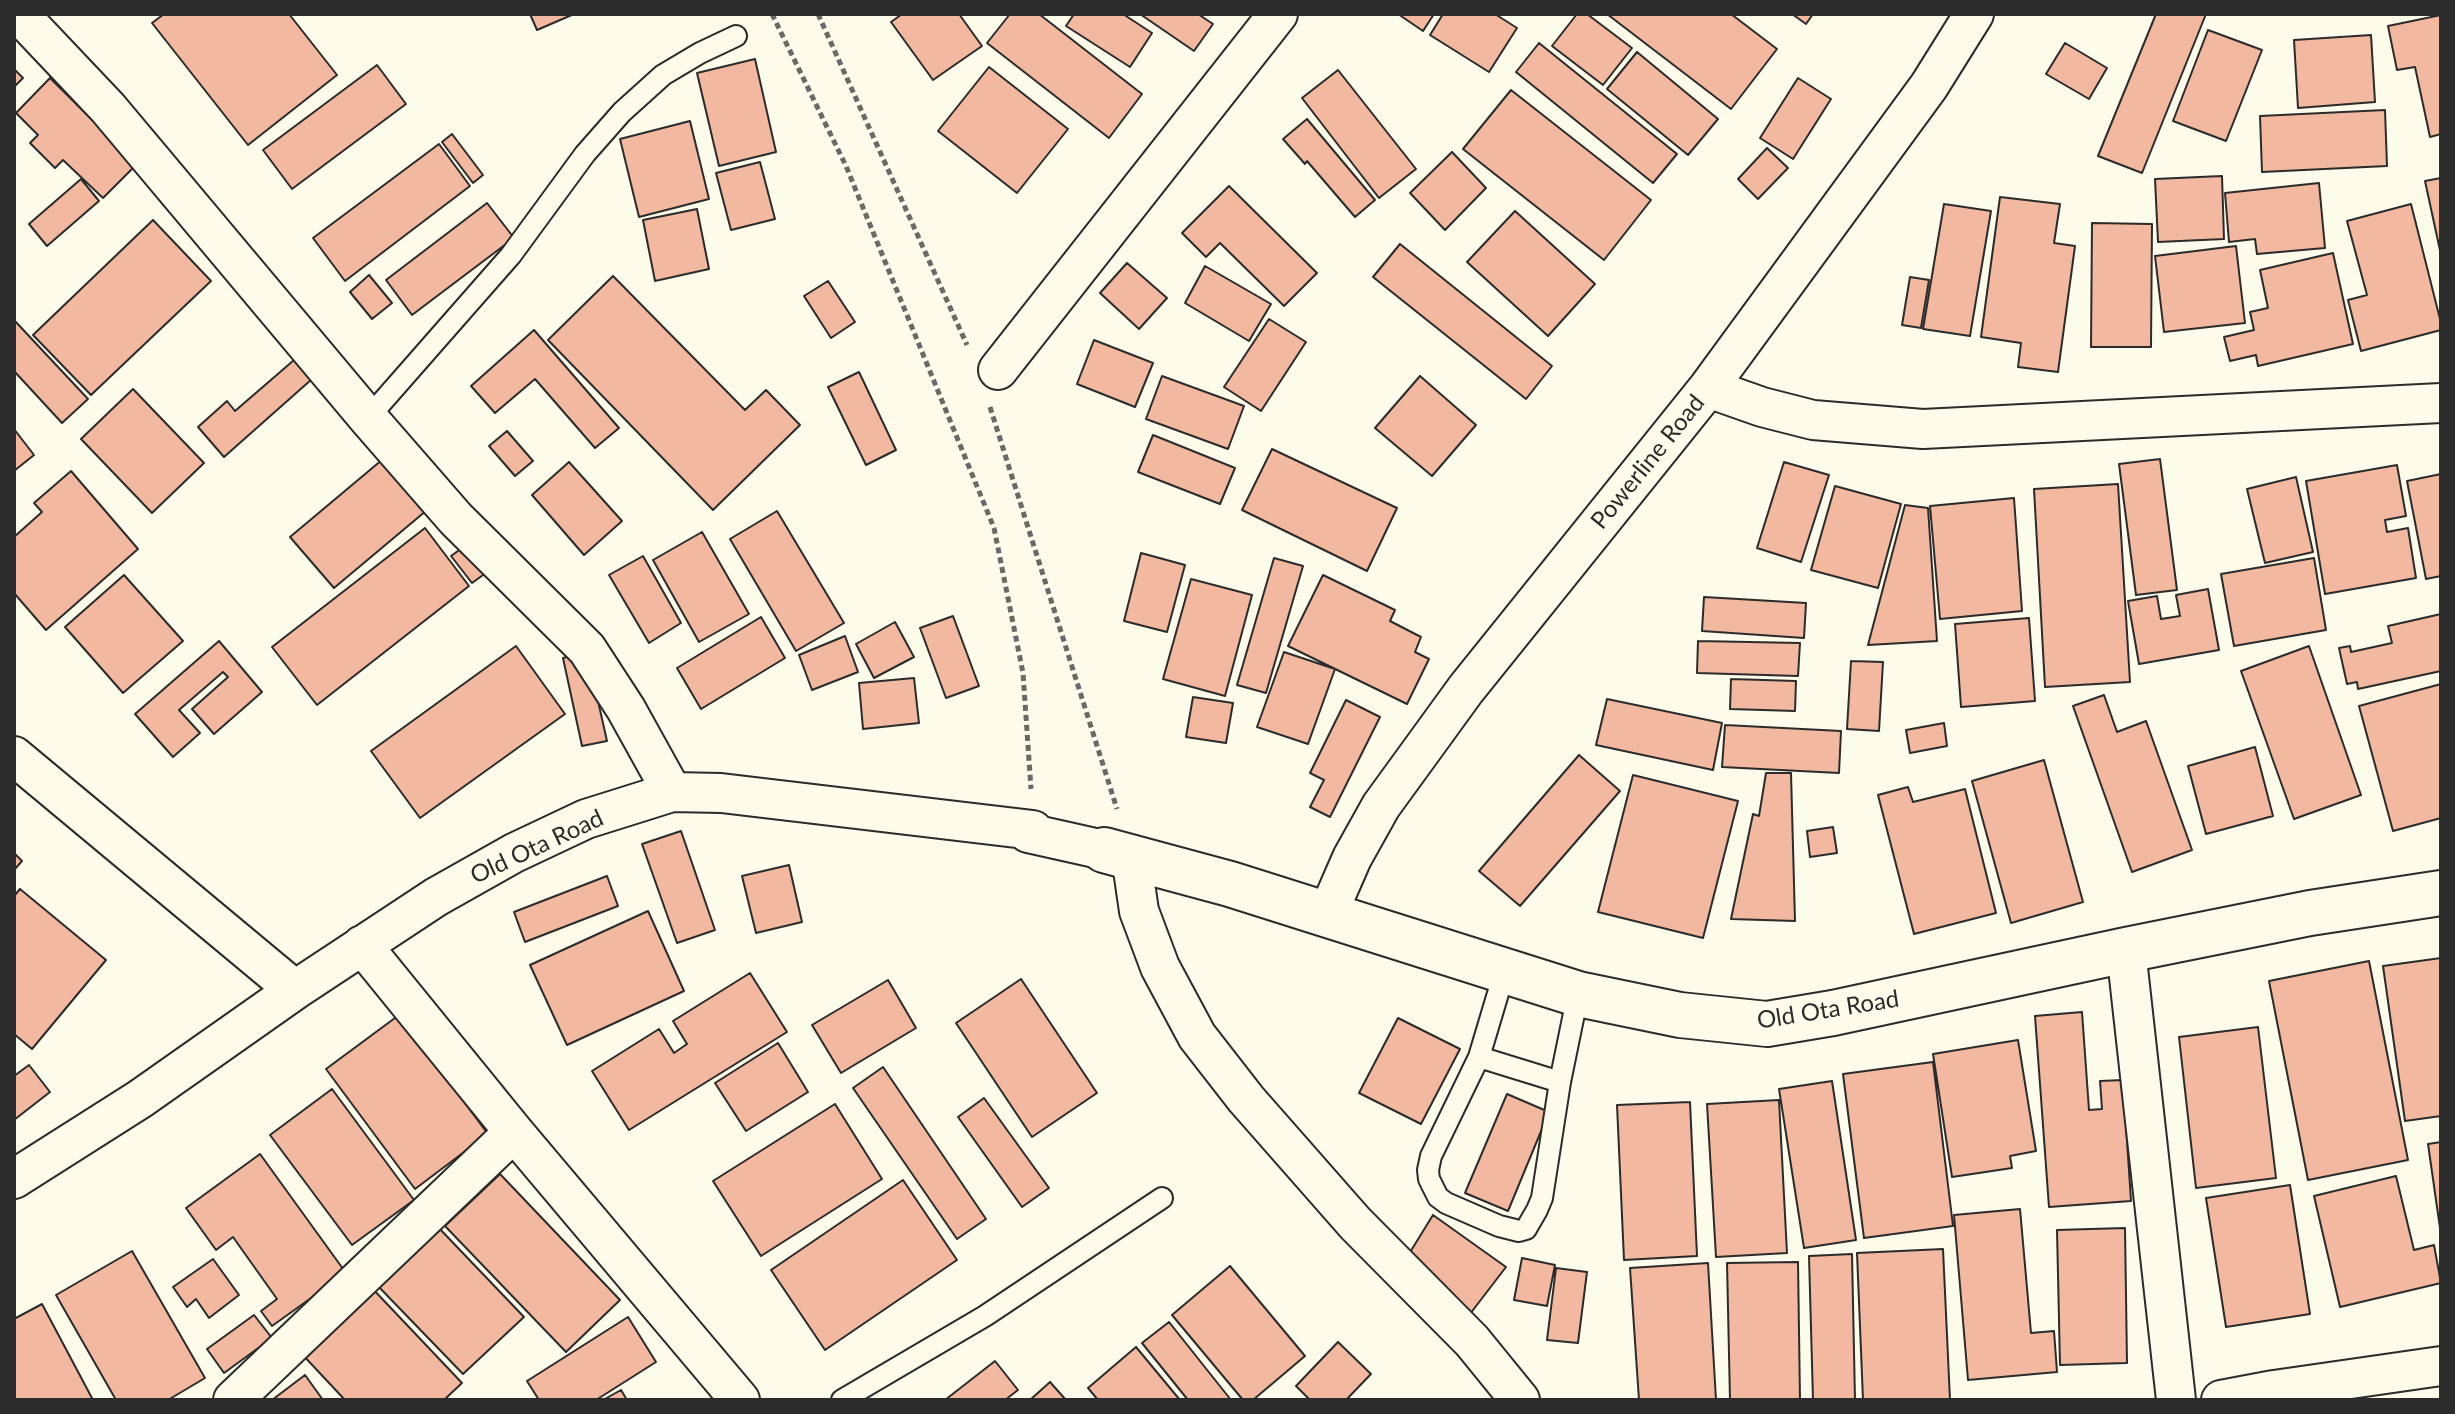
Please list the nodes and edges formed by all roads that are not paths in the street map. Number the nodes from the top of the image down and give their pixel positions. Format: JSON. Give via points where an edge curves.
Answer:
{"nodes":[{"id":1,"x":19,"y":14,"type":"edge"},
{"id":2,"x":1278,"y":14,"type":"edge"},
{"id":3,"x":1974,"y":14,"type":"edge"},
{"id":4,"x":736,"y":36,"type":"dead end"},
{"id":5,"x":985,"y":375,"type":"road end"},
{"id":6,"x":1708,"y":388,"type":"junction"},
{"id":7,"x":2441,"y":403,"type":"edge"},
{"id":8,"x":368,"y":418,"type":"junction"},
{"id":9,"x":14,"y":756,"type":"edge"},
{"id":10,"x":672,"y":792,"type":"junction"},
{"id":11,"x":1118,"y":853,"type":"junction"},
{"id":12,"x":2441,"y":893,"type":"edge"},
{"id":13,"x":1328,"y":913,"type":"junction"},
{"id":14,"x":362,"y":945,"type":"junction"},
{"id":15,"x":2126,"y":950,"type":"junction"},
{"id":16,"x":1505,"y":970,"type":"junction"},
{"id":17,"x":295,"y":990,"type":"junction"},
{"id":18,"x":1578,"y":994,"type":"junction"},
{"id":19,"x":1479,"y":1057,"type":"junction"},
{"id":20,"x":1560,"y":1082,"type":"junction"},
{"id":21,"x":514,"y":1132,"type":"junction"},
{"id":22,"x":14,"y":1179,"type":"edge"},
{"id":23,"x":1162,"y":1198,"type":"dead end"},
{"id":24,"x":2441,"y":1366,"type":"edge"},
{"id":25,"x":233,"y":1400,"type":"edge"},
{"id":26,"x":740,"y":1400,"type":"edge"},
{"id":27,"x":842,"y":1400,"type":"edge"},
{"id":28,"x":1520,"y":1400,"type":"edge"},
{"id":29,"x":2176,"y":1400,"type":"edge"},
{"id":30,"x":2221,"y":1400,"type":"edge"}],
"edges":[{"from":1,"to":8,"type":"street","via":[[108,108]]},
{"from":2,"to":5,"type":"street"},
{"from":3,"to":6,"type":"street","name":"Powerline Road","via":[[1929,86]]},
{"from":4,"to":8,"type":"lane","via":[[663,75],[622,112],[511,255]]},
{"from":6,"to":7,"type":"street","via":[[1813,420],[1923,429]]},
{"from":6,"to":13,"type":"street","name":"Powerline Road","via":[[1466,689],[1389,794]]},
{"from":8,"to":10,"type":"street","via":[[456,519],[587,649]]},
{"from":9,"to":17,"type":"street"},
{"from":10,"to":11,"type":"street","name":"Old Ota Road","via":[[721,793],[1031,831]]},
{"from":10,"to":14,"type":"street","name":"Old Ota Road","via":[[586,819],[514,853]]},
{"from":11,"to":13,"type":"street","name":"Old Ota Road"},
{"from":11,"to":28,"type":"street","via":[[1160,967],[1197,1036],[1345,1211],[1472,1341]]},
{"from":12,"to":15,"type":"street","name":"Old Ota Road"},
{"from":13,"to":16,"type":"street","name":"Old Ota Road"},
{"from":14,"to":17,"type":"street","name":"Old Ota Road"},
{"from":14,"to":21,"type":"street"},
{"from":15,"to":18,"type":"street","name":"Old Ota Road","via":[[1767,1024],[1680,1015]]},
{"from":15,"to":29,"type":"street"},
{"from":16,"to":18,"type":"street","name":"Old Ota Road"},
{"from":16,"to":19,"type":"lane"},
{"from":17,"to":22,"type":"street","name":"Old Ota Road"},
{"from":18,"to":20,"type":"lane"},
{"from":19,"to":20,"type":"lane"},
{"from":19,"to":20,"type":"lane","via":[[1431,1156],[1429,1179],[1446,1203],[1499,1226],[1526,1229],[1537,1210]]},
{"from":21,"to":25,"type":"street"},
{"from":21,"to":26,"type":"street"},
{"from":23,"to":27,"type":"lane","via":[[985,1316]]},
{"from":24,"to":30,"type":"street"}]}
